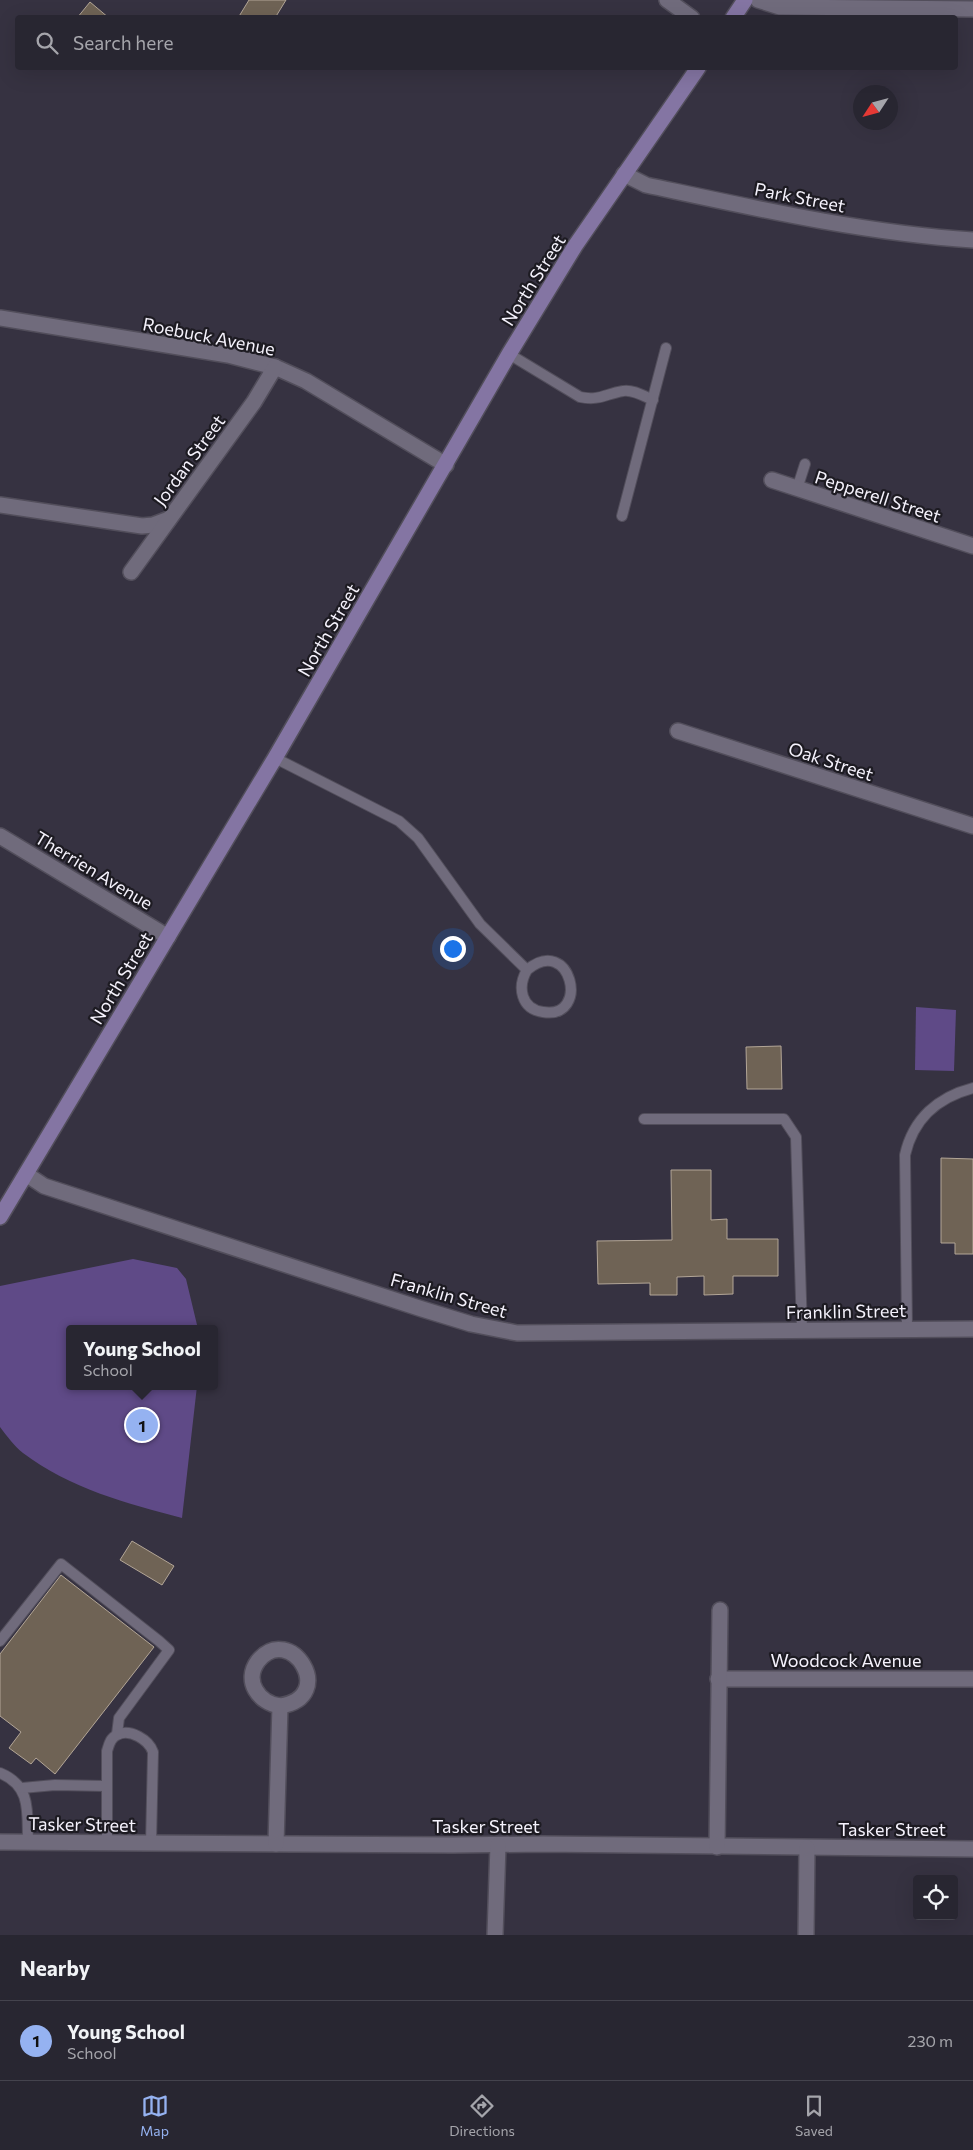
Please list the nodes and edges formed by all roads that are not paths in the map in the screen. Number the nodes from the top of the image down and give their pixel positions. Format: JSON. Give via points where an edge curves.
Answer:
{"nodes":[{"id":1,"x":667,"y":0,"type":"edge"},
{"id":2,"x":745,"y":0,"type":"edge"},
{"id":3,"x":758,"y":0,"type":"edge"},
{"id":4,"x":973,"y":9,"type":"edge"},
{"id":5,"x":688,"y":15,"type":"edge"},
{"id":6,"x":734,"y":15,"type":"edge"},
{"id":7,"x":697,"y":70,"type":"edge"},
{"id":8,"x":624,"y":174,"type":"junction"},
{"id":9,"x":973,"y":240,"type":"edge"},
{"id":10,"x":0,"y":318,"type":"edge"},
{"id":11,"x":666,"y":348,"type":"dead end"},
{"id":12,"x":509,"y":354,"type":"junction"},
{"id":13,"x":275,"y":367,"type":"junction"},
{"id":14,"x":652,"y":400,"type":"junction"},
{"id":15,"x":805,"y":464,"type":"dead end"},
{"id":16,"x":446,"y":465,"type":"junction"},
{"id":17,"x":772,"y":480,"type":"dead end"},
{"id":18,"x":797,"y":489,"type":"junction"},
{"id":19,"x":0,"y":504,"type":"edge"},
{"id":20,"x":622,"y":516,"type":"dead end"},
{"id":21,"x":169,"y":519,"type":"junction"},
{"id":22,"x":973,"y":546,"type":"edge"},
{"id":23,"x":130,"y":572,"type":"dead end"},
{"id":24,"x":678,"y":731,"type":"dead end"},
{"id":25,"x":275,"y":758,"type":"junction"},
{"id":26,"x":973,"y":826,"type":"edge"},
{"id":27,"x":0,"y":836,"type":"edge"},
{"id":28,"x":168,"y":937,"type":"junction"},
{"id":29,"x":527,"y":970,"type":"junction"},
{"id":30,"x":973,"y":1088,"type":"edge"},
{"id":31,"x":644,"y":1119,"type":"dead end"},
{"id":32,"x":26,"y":1174,"type":"junction"},
{"id":33,"x":0,"y":1217,"type":"edge"},
{"id":34,"x":907,"y":1329,"type":"junction"},
{"id":35,"x":973,"y":1329,"type":"edge"},
{"id":36,"x":802,"y":1331,"type":"junction"},
{"id":37,"x":720,"y":1610,"type":"dead end"},
{"id":38,"x":0,"y":1641,"type":"edge"},
{"id":39,"x":718,"y":1679,"type":"junction"},
{"id":40,"x":973,"y":1679,"type":"edge"},
{"id":41,"x":280,"y":1706,"type":"dead end"},
{"id":42,"x":118,"y":1734,"type":"junction"},
{"id":43,"x":0,"y":1773,"type":"edge"},
{"id":44,"x":106,"y":1786,"type":"junction"},
{"id":45,"x":22,"y":1788,"type":"junction"},
{"id":46,"x":0,"y":1842,"type":"edge"},
{"id":47,"x":28,"y":1842,"type":"junction"},
{"id":48,"x":107,"y":1843,"type":"junction"},
{"id":49,"x":152,"y":1844,"type":"junction"},
{"id":50,"x":276,"y":1844,"type":"junction"},
{"id":51,"x":498,"y":1844,"type":"junction"},
{"id":52,"x":716,"y":1847,"type":"junction"},
{"id":53,"x":807,"y":1848,"type":"junction"},
{"id":54,"x":973,"y":1849,"type":"edge"},
{"id":55,"x":495,"y":1935,"type":"edge"},
{"id":56,"x":806,"y":1935,"type":"edge"}],
"edges":[{"from":1,"to":5,"type":"street"},
{"from":2,"to":6,"type":"main road"},
{"from":3,"to":4,"type":"street","via":[[780,7]]},
{"from":7,"to":8,"type":"main road","name":"North Street"},
{"from":8,"to":9,"type":"street","name":"Park Street","via":[[646,185],[828,222]]},
{"from":8,"to":12,"type":"main road","name":"North Street","via":[[575,246]]},
{"from":10,"to":13,"type":"street","name":"Roebuck Avenue","via":[[228,355]]},
{"from":11,"to":14,"type":"lane"},
{"from":12,"to":14,"type":"lane","via":[[580,397],[600,398],[630,391]]},
{"from":12,"to":16,"type":"main road","name":"North Street"},
{"from":13,"to":16,"type":"street","name":"Roebuck Avenue","via":[[306,381]]},
{"from":13,"to":21,"type":"street","name":"Jordan Street","via":[[254,402]]},
{"from":14,"to":20,"type":"lane"},
{"from":15,"to":18,"type":"lane"},
{"from":16,"to":25,"type":"main road","name":"North Street"},
{"from":17,"to":18,"type":"street","name":"Pepperell Street"},
{"from":18,"to":22,"type":"street","name":"Pepperell Street"},
{"from":19,"to":21,"type":"street","via":[[142,526],[153,526]]},
{"from":21,"to":23,"type":"street","name":"Jordan Street"},
{"from":24,"to":26,"type":"street","name":"Oak Street"},
{"from":25,"to":28,"type":"main road","name":"North Street"},
{"from":25,"to":29,"type":"lane","via":[[399,821],[433,857],[480,924]]},
{"from":27,"to":28,"type":"street","name":"Therrien Avenue"},
{"from":28,"to":32,"type":"main road","name":"North Street"},
{"from":29,"to":29,"type":"lane","via":[[533,965],[548,962],[563,968],[572,983],[568,1000],[555,1011],[546,1013],[530,1007],[524,1001],[521,985]]},
{"from":30,"to":34,"type":"lane","via":[[954,1094],[934,1107],[918,1123],[908,1141],[905,1155]]},
{"from":31,"to":36,"type":"lane","via":[[784,1119],[796,1137]]},
{"from":32,"to":33,"type":"main road","name":"North Street"},
{"from":32,"to":36,"type":"street","name":"Franklin Street","via":[[44,1186],[471,1324],[516,1333],[556,1334]]},
{"from":34,"to":35,"type":"street","name":"Franklin Street"},
{"from":34,"to":36,"type":"street","name":"Franklin Street"},
{"from":37,"to":39,"type":"street"},
{"from":38,"to":42,"type":"lane","via":[[61,1564],[159,1641],[169,1650],[118,1718]]},
{"from":39,"to":40,"type":"street","name":"Woodcock Avenue"},
{"from":39,"to":52,"type":"street"},
{"from":41,"to":50,"type":"street"},
{"from":42,"to":44,"type":"lane","via":[[110,1741],[107,1751]]},
{"from":42,"to":49,"type":"lane","via":[[137,1736],[151,1745]]},
{"from":43,"to":45,"type":"lane"},
{"from":44,"to":45,"type":"lane","via":[[55,1784]]},
{"from":44,"to":48,"type":"lane"},
{"from":45,"to":47,"type":"lane","via":[[27,1809]]},
{"from":46,"to":47,"type":"street","name":"Tasker Street"},
{"from":47,"to":48,"type":"street","name":"Tasker Street"},
{"from":48,"to":49,"type":"street","name":"Tasker Street"},
{"from":49,"to":50,"type":"street","name":"Tasker Street"},
{"from":50,"to":51,"type":"street","name":"Tasker Street"},
{"from":51,"to":52,"type":"street","name":"Tasker Street"},
{"from":51,"to":55,"type":"street"},
{"from":52,"to":53,"type":"street","name":"Tasker Street"},
{"from":53,"to":54,"type":"street","name":"Tasker Street"},
{"from":53,"to":56,"type":"street"}]}
